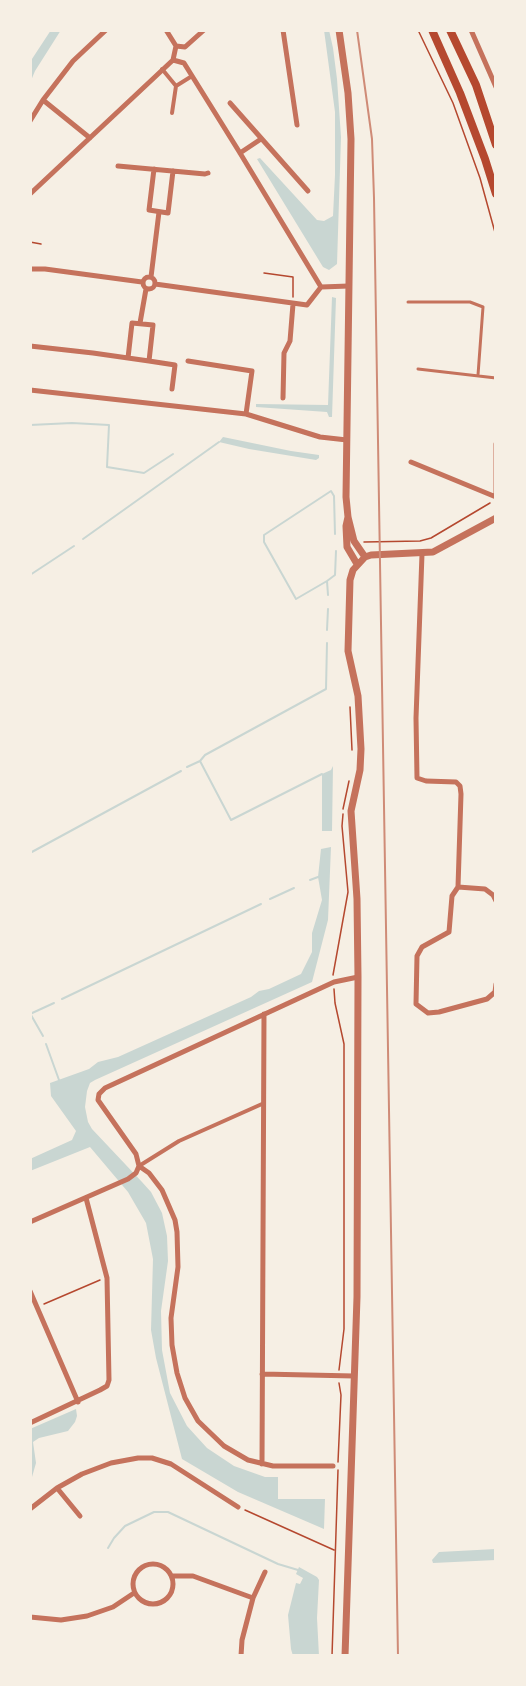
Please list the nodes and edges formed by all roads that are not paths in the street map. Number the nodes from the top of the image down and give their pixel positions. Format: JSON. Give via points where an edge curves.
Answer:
{"nodes":[{"id":1,"x":106,"y":30,"type":"edge"},
{"id":2,"x":166,"y":30,"type":"edge"},
{"id":3,"x":204,"y":30,"type":"edge"},
{"id":4,"x":283,"y":30,"type":"edge"},
{"id":5,"x":339,"y":30,"type":"edge"},
{"id":6,"x":432,"y":30,"type":"edge"},
{"id":7,"x":450,"y":30,"type":"edge"},
{"id":8,"x":471,"y":30,"type":"edge"},
{"id":9,"x":176,"y":46,"type":"junction"},
{"id":10,"x":172,"y":60,"type":"junction"},
{"id":11,"x":162,"y":69,"type":"junction"},
{"id":12,"x":192,"y":76,"type":"junction"},
{"id":13,"x":176,"y":86,"type":"junction"},
{"id":14,"x":496,"y":87,"type":"edge"},
{"id":15,"x":43,"y":100,"type":"junction"},
{"id":16,"x":230,"y":103,"type":"dead end"},
{"id":17,"x":172,"y":113,"type":"dead end"},
{"id":18,"x":30,"y":121,"type":"edge"},
{"id":19,"x":297,"y":125,"type":"dead end"},
{"id":20,"x":90,"y":138,"type":"junction"},
{"id":21,"x":261,"y":139,"type":"junction"},
{"id":22,"x":496,"y":144,"type":"edge"},
{"id":23,"x":240,"y":153,"type":"junction"},
{"id":24,"x":118,"y":166,"type":"dead end"},
{"id":25,"x":154,"y":169,"type":"junction"},
{"id":26,"x":173,"y":171,"type":"junction"},
{"id":27,"x":208,"y":173,"type":"dead end"},
{"id":28,"x":308,"y":191,"type":"dead end"},
{"id":29,"x":30,"y":194,"type":"edge"},
{"id":30,"x":496,"y":194,"type":"edge"},
{"id":31,"x":159,"y":212,"type":"junction"},
{"id":32,"x":30,"y":269,"type":"edge"},
{"id":33,"x":152,"y":277,"type":"junction"},
{"id":34,"x":142,"y":282,"type":"junction"},
{"id":35,"x":155,"y":284,"type":"junction"},
{"id":36,"x":349,"y":286,"type":"junction"},
{"id":37,"x":321,"y":287,"type":"junction"},
{"id":38,"x":146,"y":289,"type":"junction"},
{"id":39,"x":408,"y":302,"type":"dead end"},
{"id":40,"x":293,"y":304,"type":"junction"},
{"id":41,"x":140,"y":323,"type":"junction"},
{"id":42,"x":30,"y":346,"type":"edge"},
{"id":43,"x":128,"y":358,"type":"junction"},
{"id":44,"x":149,"y":361,"type":"junction"},
{"id":45,"x":188,"y":361,"type":"dead end"},
{"id":46,"x":418,"y":369,"type":"dead end"},
{"id":47,"x":478,"y":375,"type":"junction"},
{"id":48,"x":496,"y":378,"type":"edge"},
{"id":49,"x":172,"y":389,"type":"dead end"},
{"id":50,"x":30,"y":390,"type":"edge"},
{"id":51,"x":283,"y":398,"type":"dead end"},
{"id":52,"x":246,"y":414,"type":"junction"},
{"id":53,"x":347,"y":440,"type":"junction"},
{"id":54,"x":496,"y":444,"type":"edge"},
{"id":55,"x":411,"y":462,"type":"dead end"},
{"id":56,"x":496,"y":498,"type":"edge"},
{"id":57,"x":348,"y":517,"type":"junction"},
{"id":58,"x":496,"y":518,"type":"edge"},
{"id":59,"x":422,"y":554,"type":"junction"},
{"id":60,"x":365,"y":557,"type":"junction"},
{"id":61,"x":357,"y":564,"type":"junction"},
{"id":62,"x":458,"y":887,"type":"junction"},
{"id":63,"x":496,"y":901,"type":"edge"},
{"id":64,"x":358,"y":977,"type":"junction"},
{"id":65,"x":496,"y":984,"type":"edge"},
{"id":66,"x":264,"y":1014,"type":"junction"},
{"id":67,"x":262,"y":1104,"type":"junction"},
{"id":68,"x":139,"y":1166,"type":"junction"},
{"id":69,"x":86,"y":1198,"type":"junction"},
{"id":70,"x":30,"y":1222,"type":"edge"},
{"id":71,"x":30,"y":1291,"type":"edge"},
{"id":72,"x":262,"y":1374,"type":"junction"},
{"id":73,"x":354,"y":1376,"type":"junction"},
{"id":74,"x":78,"y":1402,"type":"junction"},
{"id":75,"x":30,"y":1423,"type":"edge"},
{"id":76,"x":262,"y":1464,"type":"junction"},
{"id":77,"x":333,"y":1466,"type":"dead end"},
{"id":78,"x":57,"y":1488,"type":"junction"},
{"id":79,"x":238,"y":1507,"type":"road end"},
{"id":80,"x":30,"y":1509,"type":"edge"},
{"id":81,"x":80,"y":1516,"type":"dead end"},
{"id":82,"x":265,"y":1572,"type":"dead end"},
{"id":83,"x":172,"y":1576,"type":"junction"},
{"id":84,"x":134,"y":1593,"type":"junction"},
{"id":85,"x":253,"y":1598,"type":"junction"},
{"id":86,"x":30,"y":1617,"type":"edge"},
{"id":87,"x":241,"y":1656,"type":"edge"},
{"id":88,"x":345,"y":1656,"type":"edge"}],
"edges":[{"from":1,"to":15,"type":"street","via":[[73,61]]},
{"from":2,"to":9,"type":"street"},
{"from":3,"to":9,"type":"street","via":[[185,47]]},
{"from":4,"to":19,"type":"street"},
{"from":5,"to":36,"type":"street","via":[[351,139]]},
{"from":6,"to":30,"type":"main road","via":[[473,126]]},
{"from":7,"to":22,"type":"main road","via":[[476,86]]},
{"from":8,"to":14,"type":"street"},
{"from":9,"to":10,"type":"street"},
{"from":10,"to":11,"type":"street"},
{"from":10,"to":12,"type":"street","via":[[184,63]]},
{"from":11,"to":13,"type":"street"},
{"from":11,"to":20,"type":"street"},
{"from":12,"to":13,"type":"street"},
{"from":12,"to":23,"type":"street"},
{"from":13,"to":17,"type":"street"},
{"from":15,"to":18,"type":"street"},
{"from":15,"to":20,"type":"street"},
{"from":16,"to":21,"type":"street"},
{"from":20,"to":29,"type":"street"},
{"from":21,"to":23,"type":"street"},
{"from":21,"to":28,"type":"street"},
{"from":23,"to":37,"type":"street"},
{"from":24,"to":25,"type":"street"},
{"from":25,"to":26,"type":"street"},
{"from":25,"to":31,"type":"street","via":[[149,210]]},
{"from":26,"to":27,"type":"street"},
{"from":26,"to":31,"type":"street","via":[[168,213]]},
{"from":31,"to":33,"type":"street"},
{"from":32,"to":34,"type":"street"},
{"from":33,"to":34,"type":"street"},
{"from":33,"to":35,"type":"street"},
{"from":34,"to":38,"type":"street"},
{"from":35,"to":38,"type":"street"},
{"from":35,"to":40,"type":"street"},
{"from":36,"to":37,"type":"street"},
{"from":36,"to":53,"type":"street"},
{"from":37,"to":40,"type":"street","via":[[308,305]]},
{"from":38,"to":41,"type":"street"},
{"from":39,"to":47,"type":"lane","via":[[470,302],[483,307]]},
{"from":40,"to":51,"type":"street","via":[[290,341],[284,353]]},
{"from":41,"to":43,"type":"street","via":[[132,322]]},
{"from":41,"to":44,"type":"street","via":[[153,325]]},
{"from":42,"to":43,"type":"street"},
{"from":43,"to":44,"type":"street"},
{"from":44,"to":49,"type":"street","via":[[175,365]]},
{"from":45,"to":52,"type":"street","via":[[252,370]]},
{"from":46,"to":47,"type":"lane"},
{"from":47,"to":48,"type":"lane"},
{"from":50,"to":52,"type":"street"},
{"from":52,"to":53,"type":"street","via":[[320,437]]},
{"from":53,"to":57,"type":"street"},
{"from":54,"to":56,"type":"street"},
{"from":55,"to":56,"type":"street"},
{"from":57,"to":60,"type":"street","via":[[357,548]]},
{"from":57,"to":61,"type":"street","via":[[347,547]]},
{"from":58,"to":59,"type":"street","via":[[433,552]]},
{"from":59,"to":60,"type":"street"},
{"from":59,"to":62,"type":"street","via":[[417,778],[456,782],[460,786]]},
{"from":60,"to":61,"type":"street"},
{"from":61,"to":64,"type":"street","via":[[350,580],[347,634],[358,696],[361,749],[351,811]]},
{"from":62,"to":63,"type":"street","via":[[485,889]]},
{"from":62,"to":65,"type":"street","via":[[452,896],[449,932],[422,947],[417,956],[416,1004],[428,1013],[439,1012],[487,999],[495,992]]},
{"from":64,"to":66,"type":"street","via":[[334,982]]},
{"from":64,"to":73,"type":"street"},
{"from":66,"to":67,"type":"street"},
{"from":66,"to":68,"type":"street","via":[[113,1083],[99,1094],[98,1100],[136,1154]]},
{"from":67,"to":68,"type":"street","via":[[179,1141]]},
{"from":67,"to":72,"type":"street"},
{"from":68,"to":69,"type":"street","via":[[136,1173]]},
{"from":68,"to":76,"type":"street","via":[[162,1190],[177,1232],[172,1345],[185,1398],[198,1421],[224,1446]]},
{"from":69,"to":70,"type":"street"},
{"from":69,"to":74,"type":"street","via":[[107,1278],[110,1380]]},
{"from":71,"to":74,"type":"street"},
{"from":72,"to":73,"type":"street"},
{"from":72,"to":76,"type":"street"},
{"from":73,"to":88,"type":"street"},
{"from":74,"to":75,"type":"street"},
{"from":76,"to":77,"type":"street"},
{"from":78,"to":79,"type":"street","via":[[111,1463],[152,1458],[171,1464]]},
{"from":78,"to":80,"type":"street"},
{"from":78,"to":81,"type":"street"},
{"from":82,"to":85,"type":"street"},
{"from":83,"to":84,"type":"street","via":[[173,1590],[162,1602],[144,1603]]},
{"from":83,"to":84,"type":"street","via":[[159,1564],[141,1567],[132,1584]]},
{"from":83,"to":85,"type":"street","via":[[193,1576]]},
{"from":84,"to":86,"type":"street","via":[[87,1616],[61,1620]]},
{"from":85,"to":87,"type":"street"}]}
